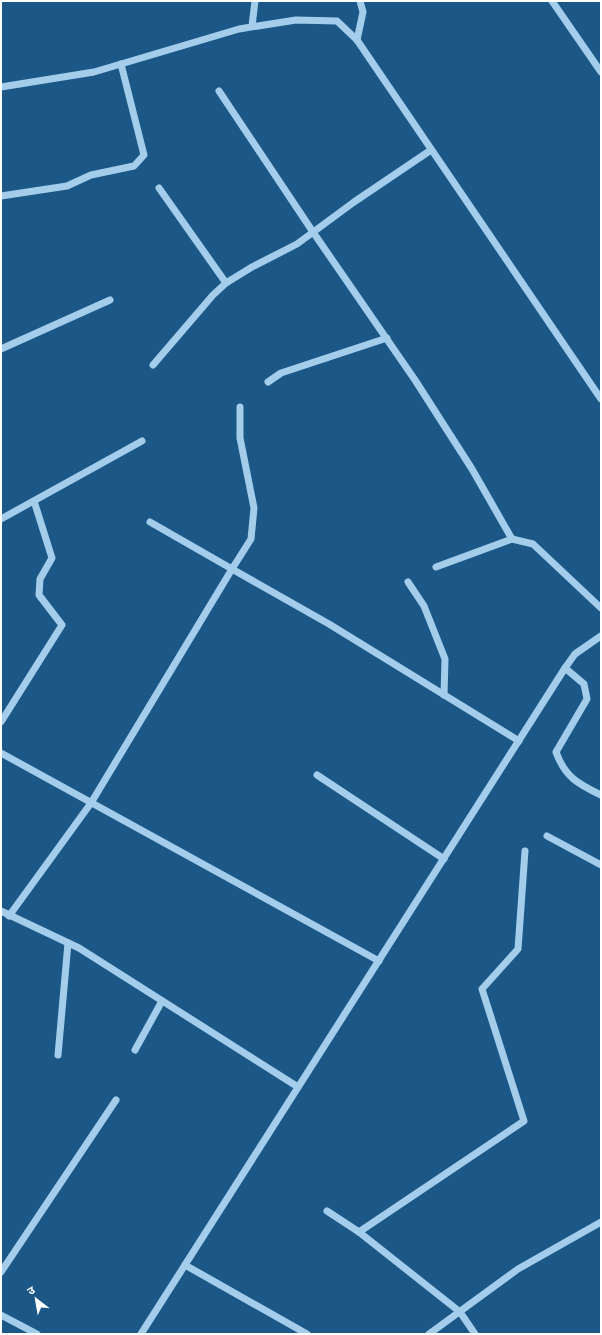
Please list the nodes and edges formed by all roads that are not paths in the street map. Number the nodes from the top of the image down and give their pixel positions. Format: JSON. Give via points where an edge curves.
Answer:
{"nodes":[{"id":1,"x":255,"y":1,"type":"edge"},
{"id":2,"x":360,"y":1,"type":"edge"},
{"id":3,"x":552,"y":1,"type":"edge"},
{"id":4,"x":252,"y":26,"type":"junction"},
{"id":5,"x":357,"y":40,"type":"junction"},
{"id":6,"x":598,"y":63,"type":"edge"},
{"id":7,"x":121,"y":64,"type":"junction"},
{"id":8,"x":601,"y":72,"type":"edge"},
{"id":9,"x":1,"y":87,"type":"edge"},
{"id":10,"x":219,"y":91,"type":"dead end"},
{"id":11,"x":431,"y":150,"type":"junction"},
{"id":12,"x":159,"y":188,"type":"dead end"},
{"id":13,"x":1,"y":196,"type":"edge"},
{"id":14,"x":313,"y":232,"type":"junction"},
{"id":15,"x":226,"y":283,"type":"junction"},
{"id":16,"x":110,"y":300,"type":"dead end"},
{"id":17,"x":387,"y":338,"type":"junction"},
{"id":18,"x":1,"y":349,"type":"edge"},
{"id":19,"x":153,"y":365,"type":"dead end"},
{"id":20,"x":268,"y":382,"type":"dead end"},
{"id":21,"x":601,"y":399,"type":"edge"},
{"id":22,"x":240,"y":407,"type":"dead end"},
{"id":23,"x":142,"y":441,"type":"dead end"},
{"id":24,"x":34,"y":501,"type":"junction"},
{"id":25,"x":1,"y":518,"type":"edge"},
{"id":26,"x":150,"y":522,"type":"dead end"},
{"id":27,"x":512,"y":539,"type":"junction"},
{"id":28,"x":436,"y":567,"type":"dead end"},
{"id":29,"x":232,"y":569,"type":"junction"},
{"id":30,"x":408,"y":582,"type":"dead end"},
{"id":31,"x":601,"y":608,"type":"edge"},
{"id":32,"x":601,"y":636,"type":"edge"},
{"id":33,"x":565,"y":668,"type":"junction"},
{"id":34,"x":444,"y":695,"type":"junction"},
{"id":35,"x":1,"y":722,"type":"edge"},
{"id":36,"x":519,"y":741,"type":"junction"},
{"id":37,"x":1,"y":753,"type":"edge"},
{"id":38,"x":317,"y":775,"type":"dead end"},
{"id":39,"x":601,"y":795,"type":"edge"},
{"id":40,"x":91,"y":802,"type":"junction"},
{"id":41,"x":547,"y":836,"type":"dead end"},
{"id":42,"x":525,"y":851,"type":"dead end"},
{"id":43,"x":444,"y":859,"type":"junction"},
{"id":44,"x":601,"y":865,"type":"edge"},
{"id":45,"x":1,"y":912,"type":"edge"},
{"id":46,"x":9,"y":916,"type":"junction"},
{"id":47,"x":68,"y":943,"type":"junction"},
{"id":48,"x":379,"y":961,"type":"junction"},
{"id":49,"x":162,"y":1001,"type":"junction"},
{"id":50,"x":135,"y":1050,"type":"dead end"},
{"id":51,"x":58,"y":1055,"type":"dead end"},
{"id":52,"x":298,"y":1087,"type":"junction"},
{"id":53,"x":116,"y":1100,"type":"dead end"},
{"id":54,"x":327,"y":1211,"type":"dead end"},
{"id":55,"x":601,"y":1222,"type":"edge"},
{"id":56,"x":359,"y":1232,"type":"junction"},
{"id":57,"x":185,"y":1265,"type":"junction"},
{"id":58,"x":1,"y":1272,"type":"edge"},
{"id":59,"x":460,"y":1312,"type":"junction"},
{"id":60,"x":1,"y":1315,"type":"edge"},
{"id":61,"x":37,"y":1334,"type":"edge"},
{"id":62,"x":140,"y":1334,"type":"edge"},
{"id":63,"x":307,"y":1334,"type":"edge"},
{"id":64,"x":429,"y":1334,"type":"edge"},
{"id":65,"x":475,"y":1334,"type":"edge"}],
"edges":[{"from":1,"to":4,"type":"street"},
{"from":2,"to":5,"type":"street","via":[[363,12]]},
{"from":3,"to":6,"type":"street"},
{"from":4,"to":5,"type":"street","via":[[296,20],[337,21]]},
{"from":4,"to":7,"type":"street"},
{"from":5,"to":11,"type":"street"},
{"from":6,"to":8,"type":"street"},
{"from":7,"to":9,"type":"street","via":[[94,72]]},
{"from":7,"to":13,"type":"street","via":[[144,155],[134,166],[91,175],[68,186]]},
{"from":10,"to":14,"type":"street"},
{"from":11,"to":14,"type":"street"},
{"from":11,"to":21,"type":"street"},
{"from":12,"to":15,"type":"street"},
{"from":14,"to":15,"type":"street","via":[[297,244]]},
{"from":14,"to":17,"type":"street"},
{"from":15,"to":19,"type":"street"},
{"from":16,"to":18,"type":"street"},
{"from":17,"to":20,"type":"street","via":[[281,373]]},
{"from":17,"to":27,"type":"street","via":[[472,470]]},
{"from":22,"to":29,"type":"street","via":[[240,438],[254,508],[251,539]]},
{"from":23,"to":24,"type":"street"},
{"from":24,"to":25,"type":"street"},
{"from":24,"to":35,"type":"street","via":[[52,558],[40,579],[39,595],[62,625]]},
{"from":26,"to":29,"type":"street"},
{"from":27,"to":28,"type":"street"},
{"from":27,"to":31,"type":"street","via":[[533,544]]},
{"from":29,"to":34,"type":"street","via":[[329,624]]},
{"from":29,"to":40,"type":"street"},
{"from":30,"to":34,"type":"street","via":[[424,606],[445,660]]},
{"from":32,"to":33,"type":"street","via":[[575,654]]},
{"from":33,"to":36,"type":"street"},
{"from":33,"to":39,"type":"street","via":[[584,684],[587,700],[556,752],[561,765],[576,783]]},
{"from":34,"to":36,"type":"street"},
{"from":36,"to":43,"type":"street"},
{"from":37,"to":40,"type":"street"},
{"from":38,"to":43,"type":"street"},
{"from":40,"to":46,"type":"street"},
{"from":40,"to":48,"type":"street"},
{"from":41,"to":44,"type":"street"},
{"from":42,"to":56,"type":"street","via":[[518,949],[482,989],[524,1121]]},
{"from":43,"to":48,"type":"street"},
{"from":45,"to":46,"type":"street"},
{"from":46,"to":47,"type":"street"},
{"from":47,"to":49,"type":"street"},
{"from":47,"to":51,"type":"street"},
{"from":48,"to":52,"type":"street"},
{"from":49,"to":50,"type":"street"},
{"from":49,"to":52,"type":"street"},
{"from":52,"to":57,"type":"street"},
{"from":53,"to":58,"type":"street"},
{"from":54,"to":56,"type":"street"},
{"from":55,"to":59,"type":"street","via":[[518,1269]]},
{"from":56,"to":59,"type":"street"},
{"from":57,"to":62,"type":"street"},
{"from":57,"to":63,"type":"street"},
{"from":59,"to":64,"type":"street"},
{"from":59,"to":65,"type":"street"},
{"from":60,"to":61,"type":"street"}]}
